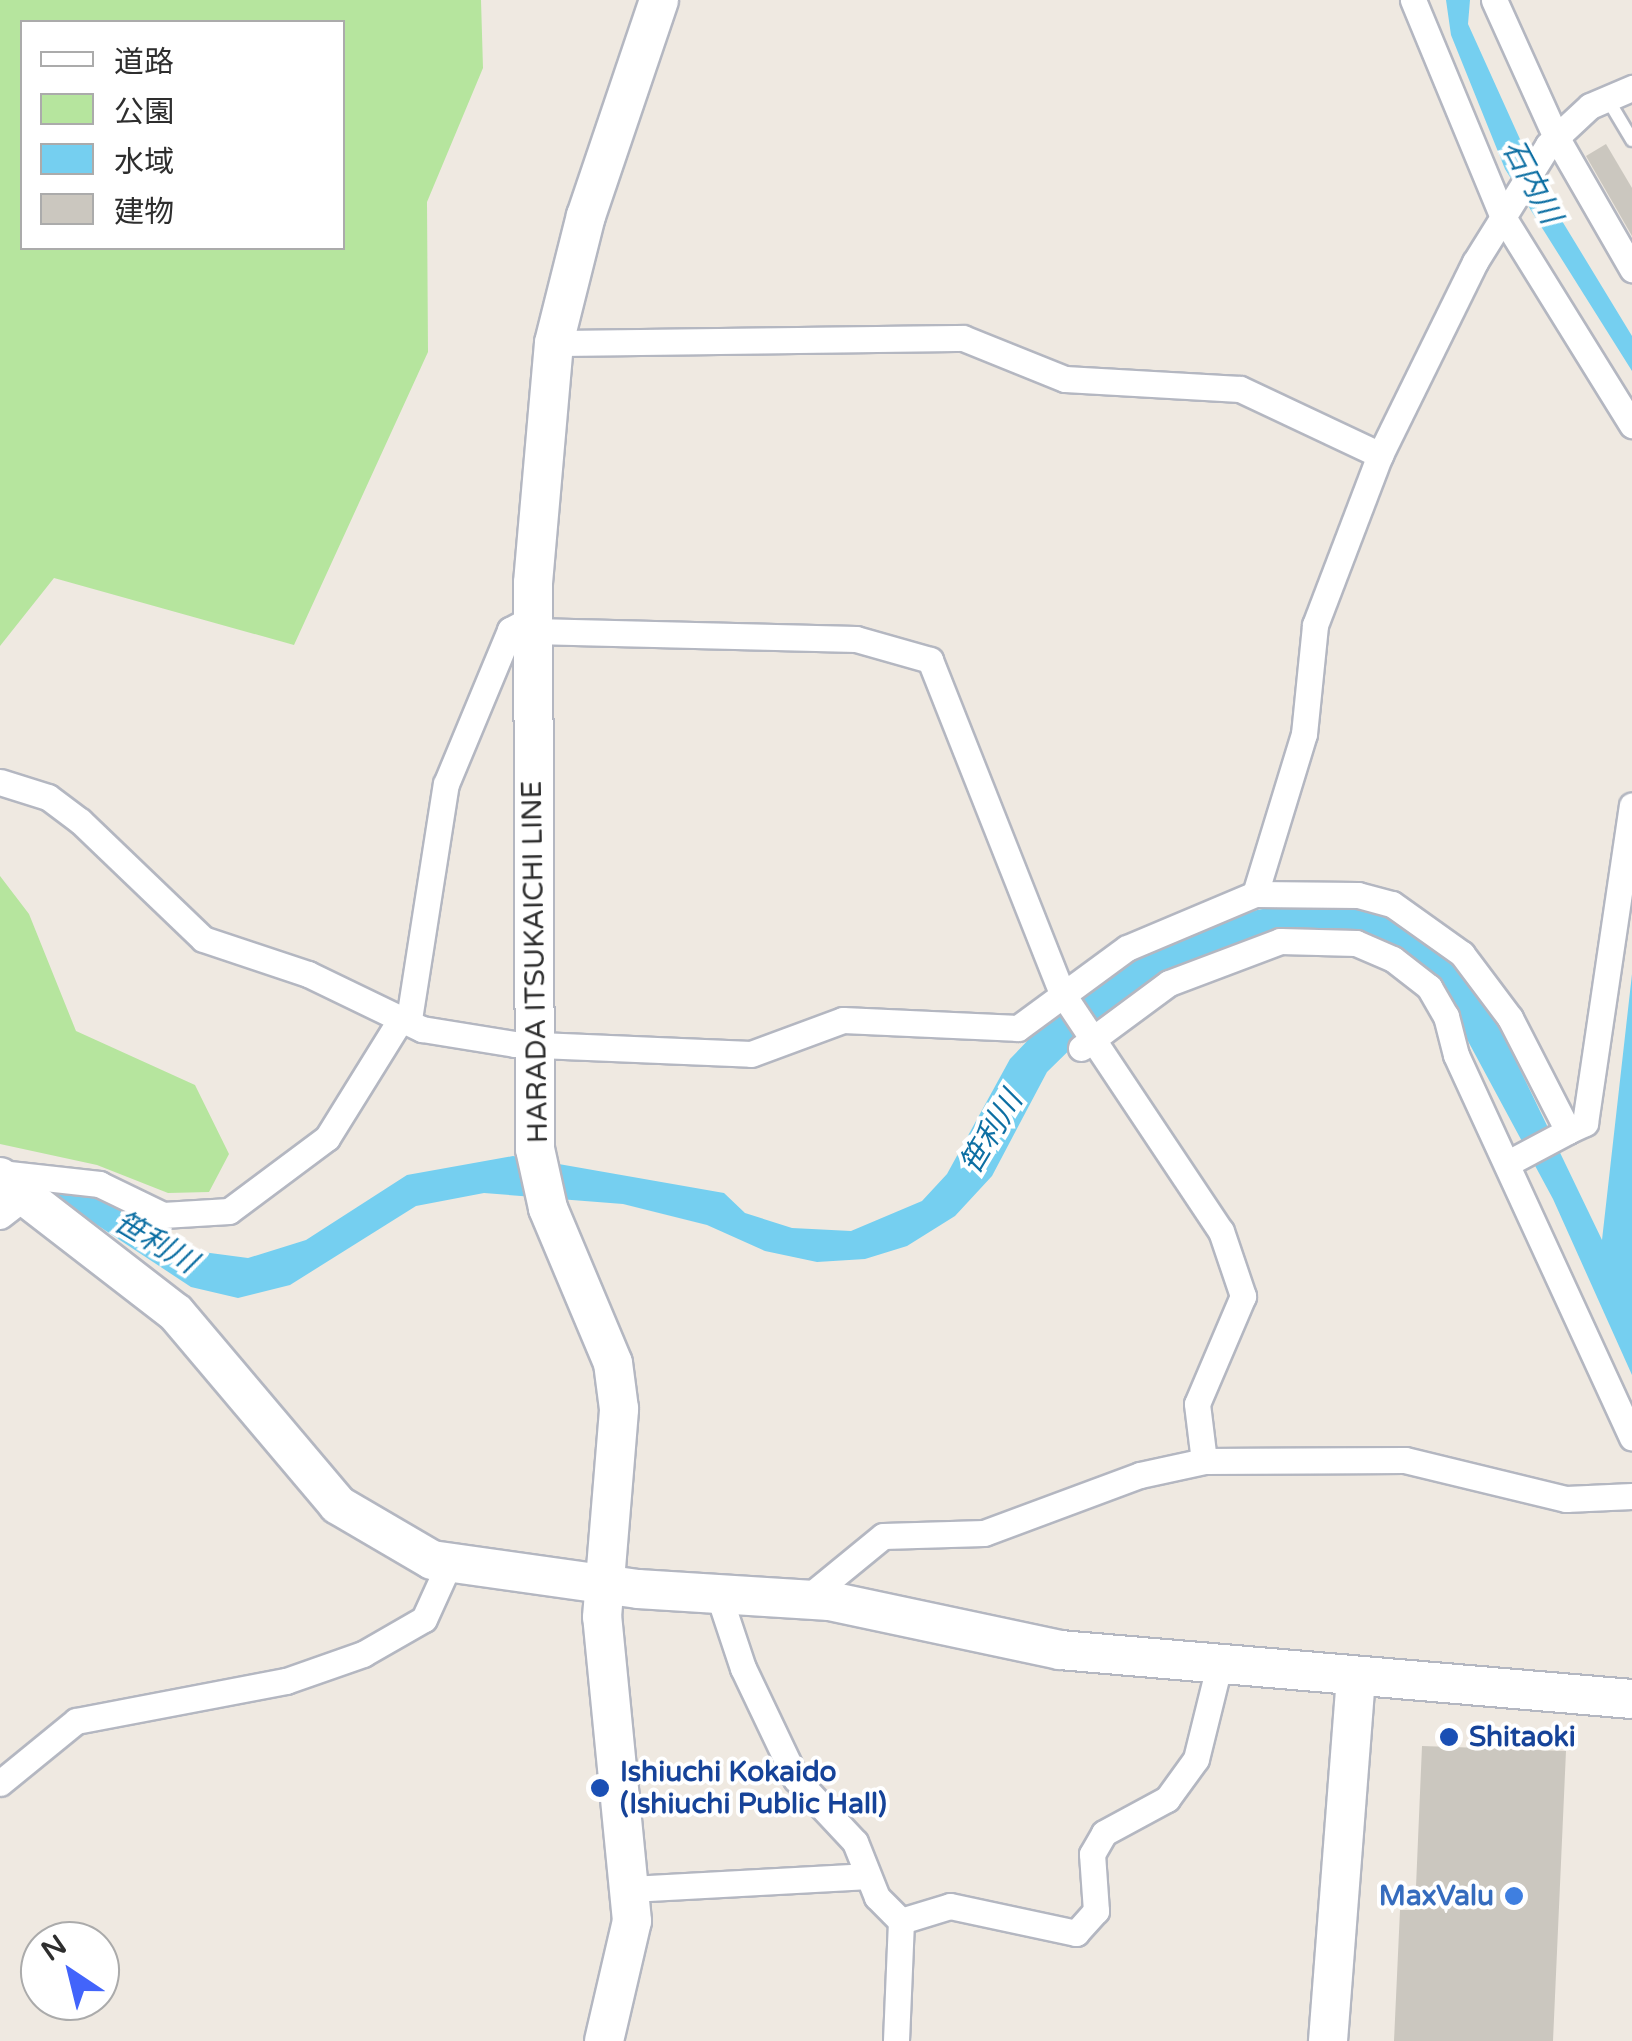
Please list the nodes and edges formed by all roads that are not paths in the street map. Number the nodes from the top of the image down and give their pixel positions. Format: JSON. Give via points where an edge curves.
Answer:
{"nodes":[{"id":1,"x":660,"y":0,"type":"edge"},
{"id":2,"x":1412,"y":0,"type":"edge"},
{"id":3,"x":1494,"y":0,"type":"edge"},
{"id":4,"x":1632,"y":88,"type":"edge"},
{"id":5,"x":1606,"y":96,"type":"junction"},
{"id":6,"x":1554,"y":136,"type":"junction"},
{"id":7,"x":1632,"y":140,"type":"edge"},
{"id":8,"x":1506,"y":212,"type":"junction"},
{"id":9,"x":1632,"y":269,"type":"edge"},
{"id":10,"x":554,"y":342,"type":"junction"},
{"id":11,"x":1632,"y":425,"type":"edge"},
{"id":12,"x":1380,"y":454,"type":"junction"},
{"id":13,"x":533,"y":625,"type":"junction"},
{"id":14,"x":0,"y":782,"type":"edge"},
{"id":15,"x":1632,"y":805,"type":"edge"},
{"id":16,"x":1256,"y":894,"type":"junction"},
{"id":17,"x":1064,"y":995,"type":"junction"},
{"id":18,"x":409,"y":1019,"type":"junction"},
{"id":19,"x":1087,"y":1040,"type":"junction"},
{"id":20,"x":531,"y":1043,"type":"junction"},
{"id":21,"x":1566,"y":1132,"type":"junction"},
{"id":22,"x":1514,"y":1160,"type":"junction"},
{"id":23,"x":7,"y":1189,"type":"edge"},
{"id":24,"x":1632,"y":1436,"type":"edge"},
{"id":25,"x":1204,"y":1461,"type":"junction"},
{"id":26,"x":1632,"y":1496,"type":"edge"},
{"id":27,"x":450,"y":1564,"type":"junction"},
{"id":28,"x":602,"y":1582,"type":"junction"},
{"id":29,"x":718,"y":1593,"type":"junction"},
{"id":30,"x":806,"y":1599,"type":"junction"},
{"id":31,"x":1220,"y":1666,"type":"junction"},
{"id":32,"x":1356,"y":1679,"type":"junction"},
{"id":33,"x":1632,"y":1700,"type":"edge"},
{"id":34,"x":0,"y":1783,"type":"edge"},
{"id":35,"x":866,"y":1876,"type":"junction"},
{"id":36,"x":629,"y":1889,"type":"junction"},
{"id":37,"x":901,"y":1921,"type":"junction"},
{"id":38,"x":604,"y":2041,"type":"edge"},
{"id":39,"x":896,"y":2041,"type":"edge"},
{"id":40,"x":1328,"y":2041,"type":"edge"}],
"edges":[{"from":1,"to":10,"type":"street","name":"HARADA ITSUKAICHI LINE","via":[[586,216]]},
{"from":2,"to":8,"type":"street"},
{"from":3,"to":6,"type":"street"},
{"from":4,"to":5,"type":"street"},
{"from":5,"to":6,"type":"street"},
{"from":5,"to":7,"type":"lane"},
{"from":6,"to":8,"type":"street"},
{"from":6,"to":9,"type":"street"},
{"from":8,"to":11,"type":"street"},
{"from":8,"to":12,"type":"street"},
{"from":10,"to":12,"type":"street","via":[[963,338],[1065,379],[1240,389]]},
{"from":10,"to":13,"type":"street","name":"HARADA ITSUKAICHI LINE"},
{"from":12,"to":16,"type":"street","via":[[1315,625],[1304,734]]},
{"from":13,"to":17,"type":"street","via":[[856,639],[930,660]]},
{"from":13,"to":18,"type":"street","via":[[510,630],[446,784]]},
{"from":13,"to":20,"type":"street","name":"HARADA ITSUKAICHI LINE"},
{"from":14,"to":18,"type":"street","via":[[48,798],[80,821],[203,939]]},
{"from":15,"to":21,"type":"street","via":[[1584,1123]]},
{"from":16,"to":17,"type":"street","via":[[1127,948]]},
{"from":16,"to":21,"type":"street","via":[[1358,895],[1392,904],[1443,936],[1510,1018]]},
{"from":17,"to":19,"type":"street"},
{"from":17,"to":20,"type":"street","via":[[1018,1028],[843,1020],[750,1054]]},
{"from":18,"to":20,"type":"street","via":[[422,1028]]},
{"from":18,"to":23,"type":"street","via":[[399,1022],[327,1138],[229,1211],[163,1216],[99,1184]]},
{"from":19,"to":22,"type":"street","via":[[1169,983],[1280,941],[1356,943],[1429,987]]},
{"from":19,"to":25,"type":"street","via":[[1221,1231],[1242,1296],[1197,1404]]},
{"from":20,"to":28,"type":"street","name":"HARADA ITSUKAICHI LINE","via":[[537,1159],[546,1198],[618,1386]]},
{"from":21,"to":22,"type":"street"},
{"from":22,"to":24,"type":"street"},
{"from":23,"to":27,"type":"street","via":[[60,1221],[176,1314],[338,1505],[398,1546]]},
{"from":25,"to":26,"type":"street","via":[[1405,1460],[1566,1499]]},
{"from":25,"to":30,"type":"street","via":[[1140,1475],[984,1533],[883,1536]]},
{"from":27,"to":28,"type":"street"},
{"from":27,"to":34,"type":"street","via":[[424,1620],[362,1654],[286,1681],[76,1721]]},
{"from":28,"to":29,"type":"street"},
{"from":28,"to":36,"type":"street","name":"HARADA ITSUKAICHI LINE"},
{"from":29,"to":30,"type":"street"},
{"from":29,"to":35,"type":"street","via":[[742,1668],[796,1780],[855,1842]]},
{"from":30,"to":31,"type":"street","via":[[1060,1650]]},
{"from":31,"to":32,"type":"street"},
{"from":31,"to":37,"type":"street","via":[[1196,1760],[1168,1800],[1104,1834],[1092,1854],[1096,1911],[1076,1933],[950,1906]]},
{"from":32,"to":33,"type":"street"},
{"from":32,"to":40,"type":"street"},
{"from":35,"to":36,"type":"street"},
{"from":35,"to":37,"type":"street"},
{"from":36,"to":38,"type":"street","name":"HARADA ITSUKAICHI LINE","via":[[627,1956]]},
{"from":37,"to":39,"type":"street"}]}
